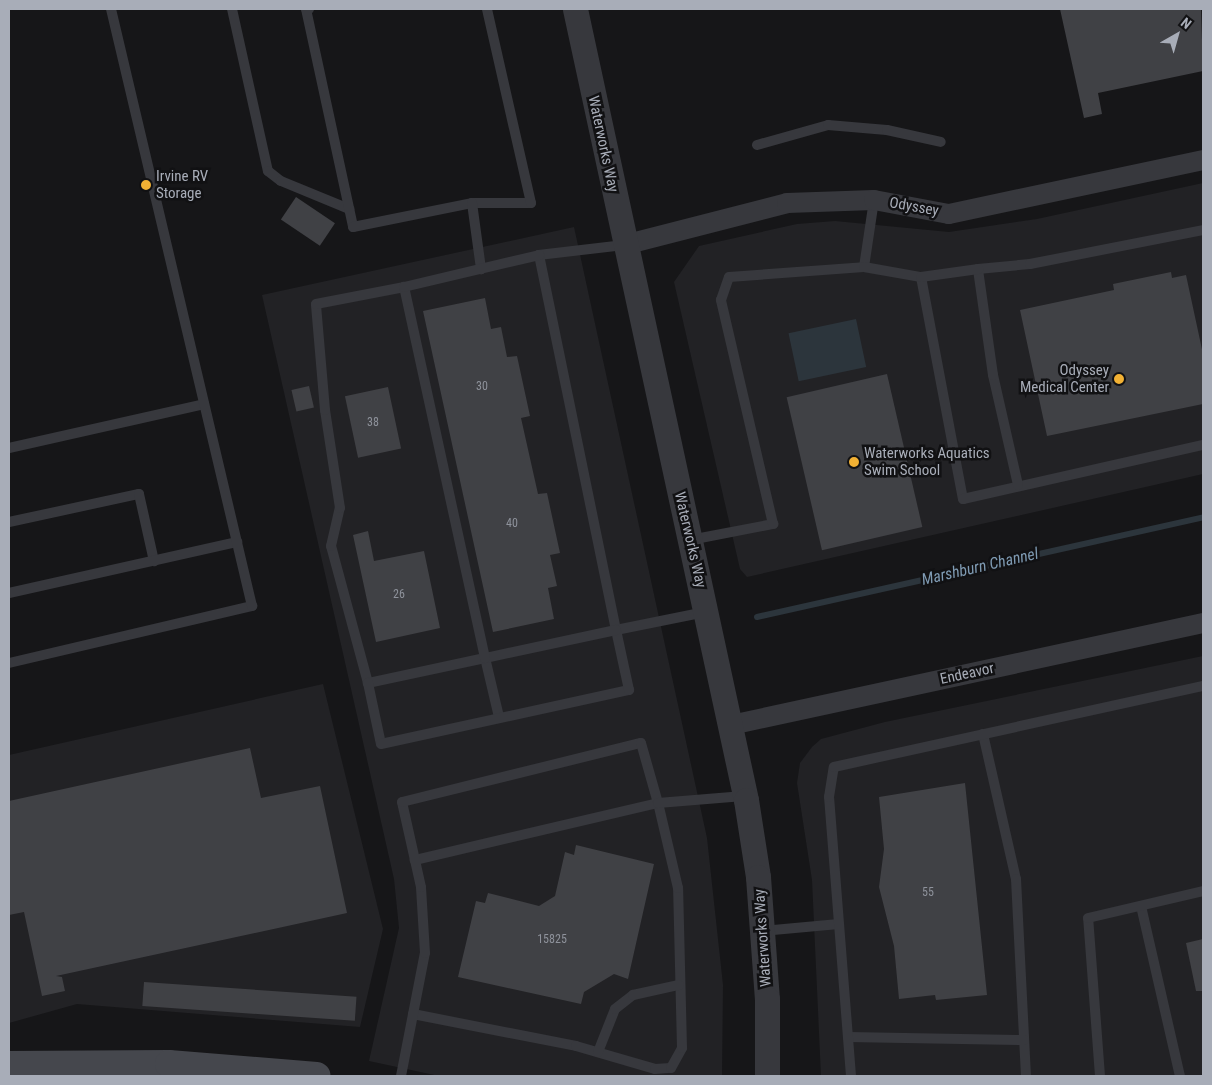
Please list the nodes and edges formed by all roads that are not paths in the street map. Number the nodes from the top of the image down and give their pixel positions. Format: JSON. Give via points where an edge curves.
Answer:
{"nodes":[{"id":1,"x":110,"y":9,"type":"edge"},
{"id":2,"x":232,"y":9,"type":"edge"},
{"id":3,"x":309,"y":9,"type":"edge"},
{"id":4,"x":487,"y":9,"type":"edge"},
{"id":5,"x":575,"y":9,"type":"edge"},
{"id":6,"x":941,"y":142,"type":"dead end"},
{"id":7,"x":758,"y":145,"type":"dead end"},
{"id":8,"x":1203,"y":160,"type":"edge"},
{"id":9,"x":874,"y":200,"type":"junction"},
{"id":10,"x":472,"y":203,"type":"junction"},
{"id":11,"x":349,"y":209,"type":"junction"},
{"id":12,"x":1203,"y":230,"type":"edge"},
{"id":13,"x":624,"y":246,"type":"junction"},
{"id":14,"x":539,"y":255,"type":"junction"},
{"id":15,"x":864,"y":267,"type":"junction"},
{"id":16,"x":978,"y":268,"type":"junction"},
{"id":17,"x":480,"y":270,"type":"junction"},
{"id":18,"x":921,"y":276,"type":"junction"},
{"id":19,"x":404,"y":287,"type":"junction"},
{"id":20,"x":204,"y":404,"type":"junction"},
{"id":21,"x":1203,"y":445,"type":"edge"},
{"id":22,"x":9,"y":448,"type":"edge"},
{"id":23,"x":1018,"y":485,"type":"junction"},
{"id":24,"x":9,"y":522,"type":"edge"},
{"id":25,"x":690,"y":540,"type":"junction"},
{"id":26,"x":237,"y":542,"type":"junction"},
{"id":27,"x":154,"y":561,"type":"junction"},
{"id":28,"x":9,"y":593,"type":"edge"},
{"id":29,"x":706,"y":612,"type":"junction"},
{"id":30,"x":1203,"y":623,"type":"edge"},
{"id":31,"x":616,"y":630,"type":"junction"},
{"id":32,"x":485,"y":658,"type":"junction"},
{"id":33,"x":9,"y":663,"type":"edge"},
{"id":34,"x":368,"y":683,"type":"junction"},
{"id":35,"x":1203,"y":686,"type":"edge"},
{"id":36,"x":499,"y":717,"type":"junction"},
{"id":37,"x":731,"y":725,"type":"junction"},
{"id":38,"x":983,"y":734,"type":"junction"},
{"id":39,"x":745,"y":796,"type":"junction"},
{"id":40,"x":658,"y":803,"type":"junction"},
{"id":41,"x":415,"y":860,"type":"junction"},
{"id":42,"x":1203,"y":891,"type":"edge"},
{"id":43,"x":1141,"y":906,"type":"junction"},
{"id":44,"x":839,"y":924,"type":"junction"},
{"id":45,"x":762,"y":931,"type":"junction"},
{"id":46,"x":679,"y":985,"type":"junction"},
{"id":47,"x":413,"y":1014,"type":"junction"},
{"id":48,"x":848,"y":1037,"type":"junction"},
{"id":49,"x":1024,"y":1040,"type":"junction"},
{"id":50,"x":598,"y":1052,"type":"junction"},
{"id":51,"x":9,"y":1066,"type":"edge"},
{"id":52,"x":316,"y":1076,"type":"edge"},
{"id":53,"x":401,"y":1076,"type":"edge"},
{"id":54,"x":767,"y":1076,"type":"edge"},
{"id":55,"x":851,"y":1076,"type":"edge"},
{"id":56,"x":1026,"y":1076,"type":"edge"},
{"id":57,"x":1100,"y":1076,"type":"edge"},
{"id":58,"x":1180,"y":1076,"type":"edge"}],
"edges":[{"from":1,"to":20,"type":"lane"},
{"from":2,"to":11,"type":"lane","via":[[268,171],[281,181]]},
{"from":3,"to":11,"type":"lane","via":[[306,10]]},
{"from":4,"to":10,"type":"lane","via":[[531,203]]},
{"from":5,"to":13,"type":"street","name":"Waterworks Way"},
{"from":6,"to":7,"type":"lane","via":[[887,130],[828,125]]},
{"from":8,"to":9,"type":"street","name":"Odyssey","via":[[949,214]]},
{"from":9,"to":13,"type":"street","name":"Odyssey","via":[[787,203]]},
{"from":9,"to":15,"type":"lane"},
{"from":10,"to":11,"type":"lane","via":[[353,227]]},
{"from":10,"to":17,"type":"lane"},
{"from":12,"to":16,"type":"lane","via":[[1030,264]]},
{"from":13,"to":14,"type":"lane"},
{"from":13,"to":25,"type":"street","name":"Waterworks Way"},
{"from":14,"to":17,"type":"lane"},
{"from":14,"to":31,"type":"lane"},
{"from":15,"to":18,"type":"lane"},
{"from":15,"to":25,"type":"lane","via":[[729,278],[720,300],[773,524]]},
{"from":16,"to":18,"type":"lane"},
{"from":16,"to":23,"type":"lane","via":[[993,375]]},
{"from":17,"to":19,"type":"lane"},
{"from":18,"to":23,"type":"lane","via":[[963,499]]},
{"from":19,"to":32,"type":"lane"},
{"from":19,"to":34,"type":"lane","via":[[316,304],[325,410],[340,508],[331,546]]},
{"from":20,"to":22,"type":"lane"},
{"from":20,"to":26,"type":"lane"},
{"from":21,"to":23,"type":"lane"},
{"from":24,"to":27,"type":"lane","via":[[139,494]]},
{"from":25,"to":29,"type":"street","name":"Waterworks Way"},
{"from":26,"to":27,"type":"lane"},
{"from":26,"to":33,"type":"lane","via":[[252,606]]},
{"from":27,"to":28,"type":"lane"},
{"from":29,"to":31,"type":"lane"},
{"from":29,"to":37,"type":"street","name":"Waterworks Way"},
{"from":30,"to":37,"type":"street","name":"Endeavor"},
{"from":31,"to":32,"type":"lane"},
{"from":31,"to":36,"type":"lane","via":[[629,690]]},
{"from":32,"to":34,"type":"lane"},
{"from":32,"to":36,"type":"lane"},
{"from":34,"to":36,"type":"lane","via":[[381,744]]},
{"from":35,"to":38,"type":"lane"},
{"from":37,"to":39,"type":"street","name":"Waterworks Way"},
{"from":38,"to":44,"type":"lane","via":[[834,767],[829,797]]},
{"from":38,"to":49,"type":"lane","via":[[1016,879]]},
{"from":39,"to":40,"type":"lane"},
{"from":39,"to":45,"type":"street","name":"Waterworks Way","via":[[758,877]]},
{"from":40,"to":41,"type":"lane"},
{"from":40,"to":41,"type":"lane","via":[[641,743],[402,802]]},
{"from":40,"to":46,"type":"lane","via":[[678,888]]},
{"from":41,"to":47,"type":"lane","via":[[425,953]]},
{"from":42,"to":43,"type":"lane"},
{"from":43,"to":57,"type":"lane","via":[[1088,918]]},
{"from":43,"to":58,"type":"lane"},
{"from":44,"to":45,"type":"lane"},
{"from":44,"to":48,"type":"lane"},
{"from":45,"to":54,"type":"street","name":"Waterworks Way"},
{"from":46,"to":50,"type":"lane","via":[[633,995],[615,1009]]},
{"from":46,"to":50,"type":"lane","via":[[682,1048],[671,1068],[655,1069]]},
{"from":47,"to":50,"type":"lane"},
{"from":47,"to":53,"type":"lane"},
{"from":48,"to":49,"type":"lane"},
{"from":48,"to":55,"type":"lane"},
{"from":49,"to":56,"type":"lane"},
{"from":51,"to":52,"type":"main road","via":[[169,1064]]}]}
